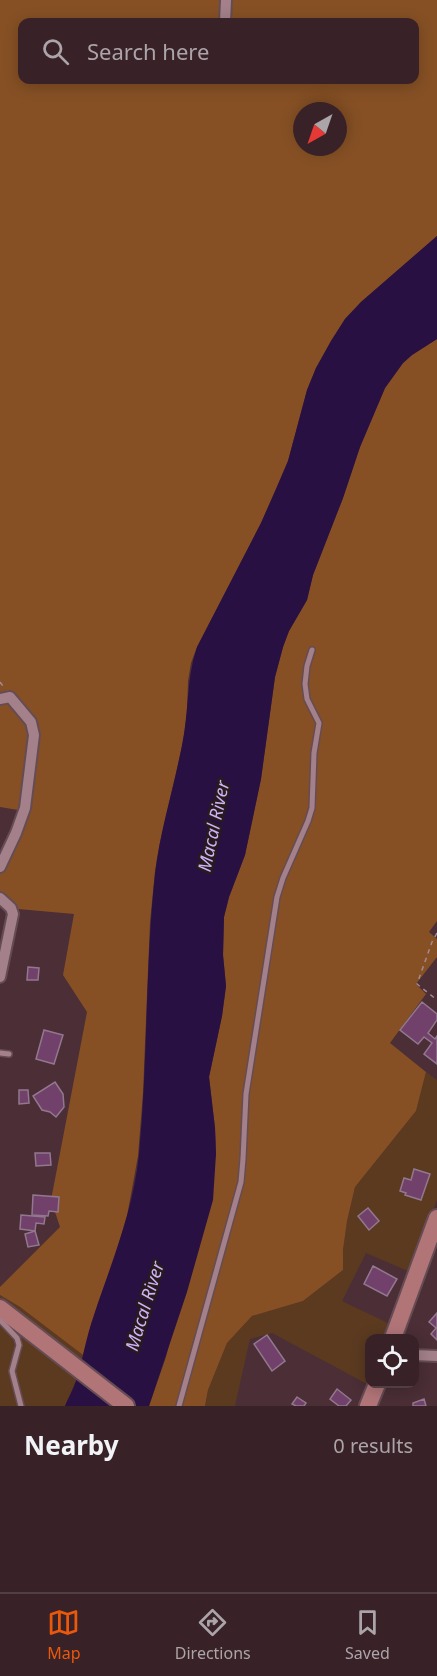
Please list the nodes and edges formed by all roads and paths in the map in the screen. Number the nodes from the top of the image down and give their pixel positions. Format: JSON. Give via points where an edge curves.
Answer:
{"nodes":[{"id":1,"x":226,"y":0,"type":"edge"},
{"id":2,"x":225,"y":18,"type":"edge"},
{"id":3,"x":312,"y":650,"type":"dead end"},
{"id":4,"x":5,"y":698,"type":"edge"},
{"id":5,"x":0,"y":867,"type":"edge"},
{"id":6,"x":0,"y":898,"type":"edge"},
{"id":7,"x":437,"y":933,"type":"edge"},
{"id":8,"x":0,"y":977,"type":"edge"},
{"id":9,"x":437,"y":1000,"type":"edge"},
{"id":10,"x":0,"y":1053,"type":"edge"},
{"id":11,"x":9,"y":1054,"type":"dead end"},
{"id":12,"x":437,"y":1218,"type":"edge"},
{"id":13,"x":4,"y":1314,"type":"edge"},
{"id":14,"x":394,"y":1334,"type":"edge"},
{"id":15,"x":419,"y":1355,"type":"edge"},
{"id":16,"x":437,"y":1356,"type":"edge"},
{"id":17,"x":375,"y":1388,"type":"edge"},
{"id":18,"x":21,"y":1406,"type":"edge"},
{"id":19,"x":126,"y":1406,"type":"edge"},
{"id":20,"x":179,"y":1406,"type":"edge"},
{"id":21,"x":368,"y":1406,"type":"edge"}],
"edges":[{"from":1,"to":2,"type":"street"},
{"from":3,"to":20,"type":"lane","via":[[304,684],[319,723],[312,808],[277,897],[246,1094],[241,1182]]},
{"from":4,"to":5,"type":"street","via":[[31,722],[34,735],[25,808]]},
{"from":6,"to":8,"type":"street","via":[[12,908],[13,914]]},
{"from":7,"to":9,"type":"path","via":[[417,984]]},
{"from":10,"to":11,"type":"lane"},
{"from":12,"to":14,"type":"main road"},
{"from":13,"to":18,"type":"lane","via":[[2,1322],[19,1345],[12,1371]]},
{"from":13,"to":19,"type":"main road"},
{"from":15,"to":16,"type":"street"},
{"from":17,"to":21,"type":"main road"}]}
